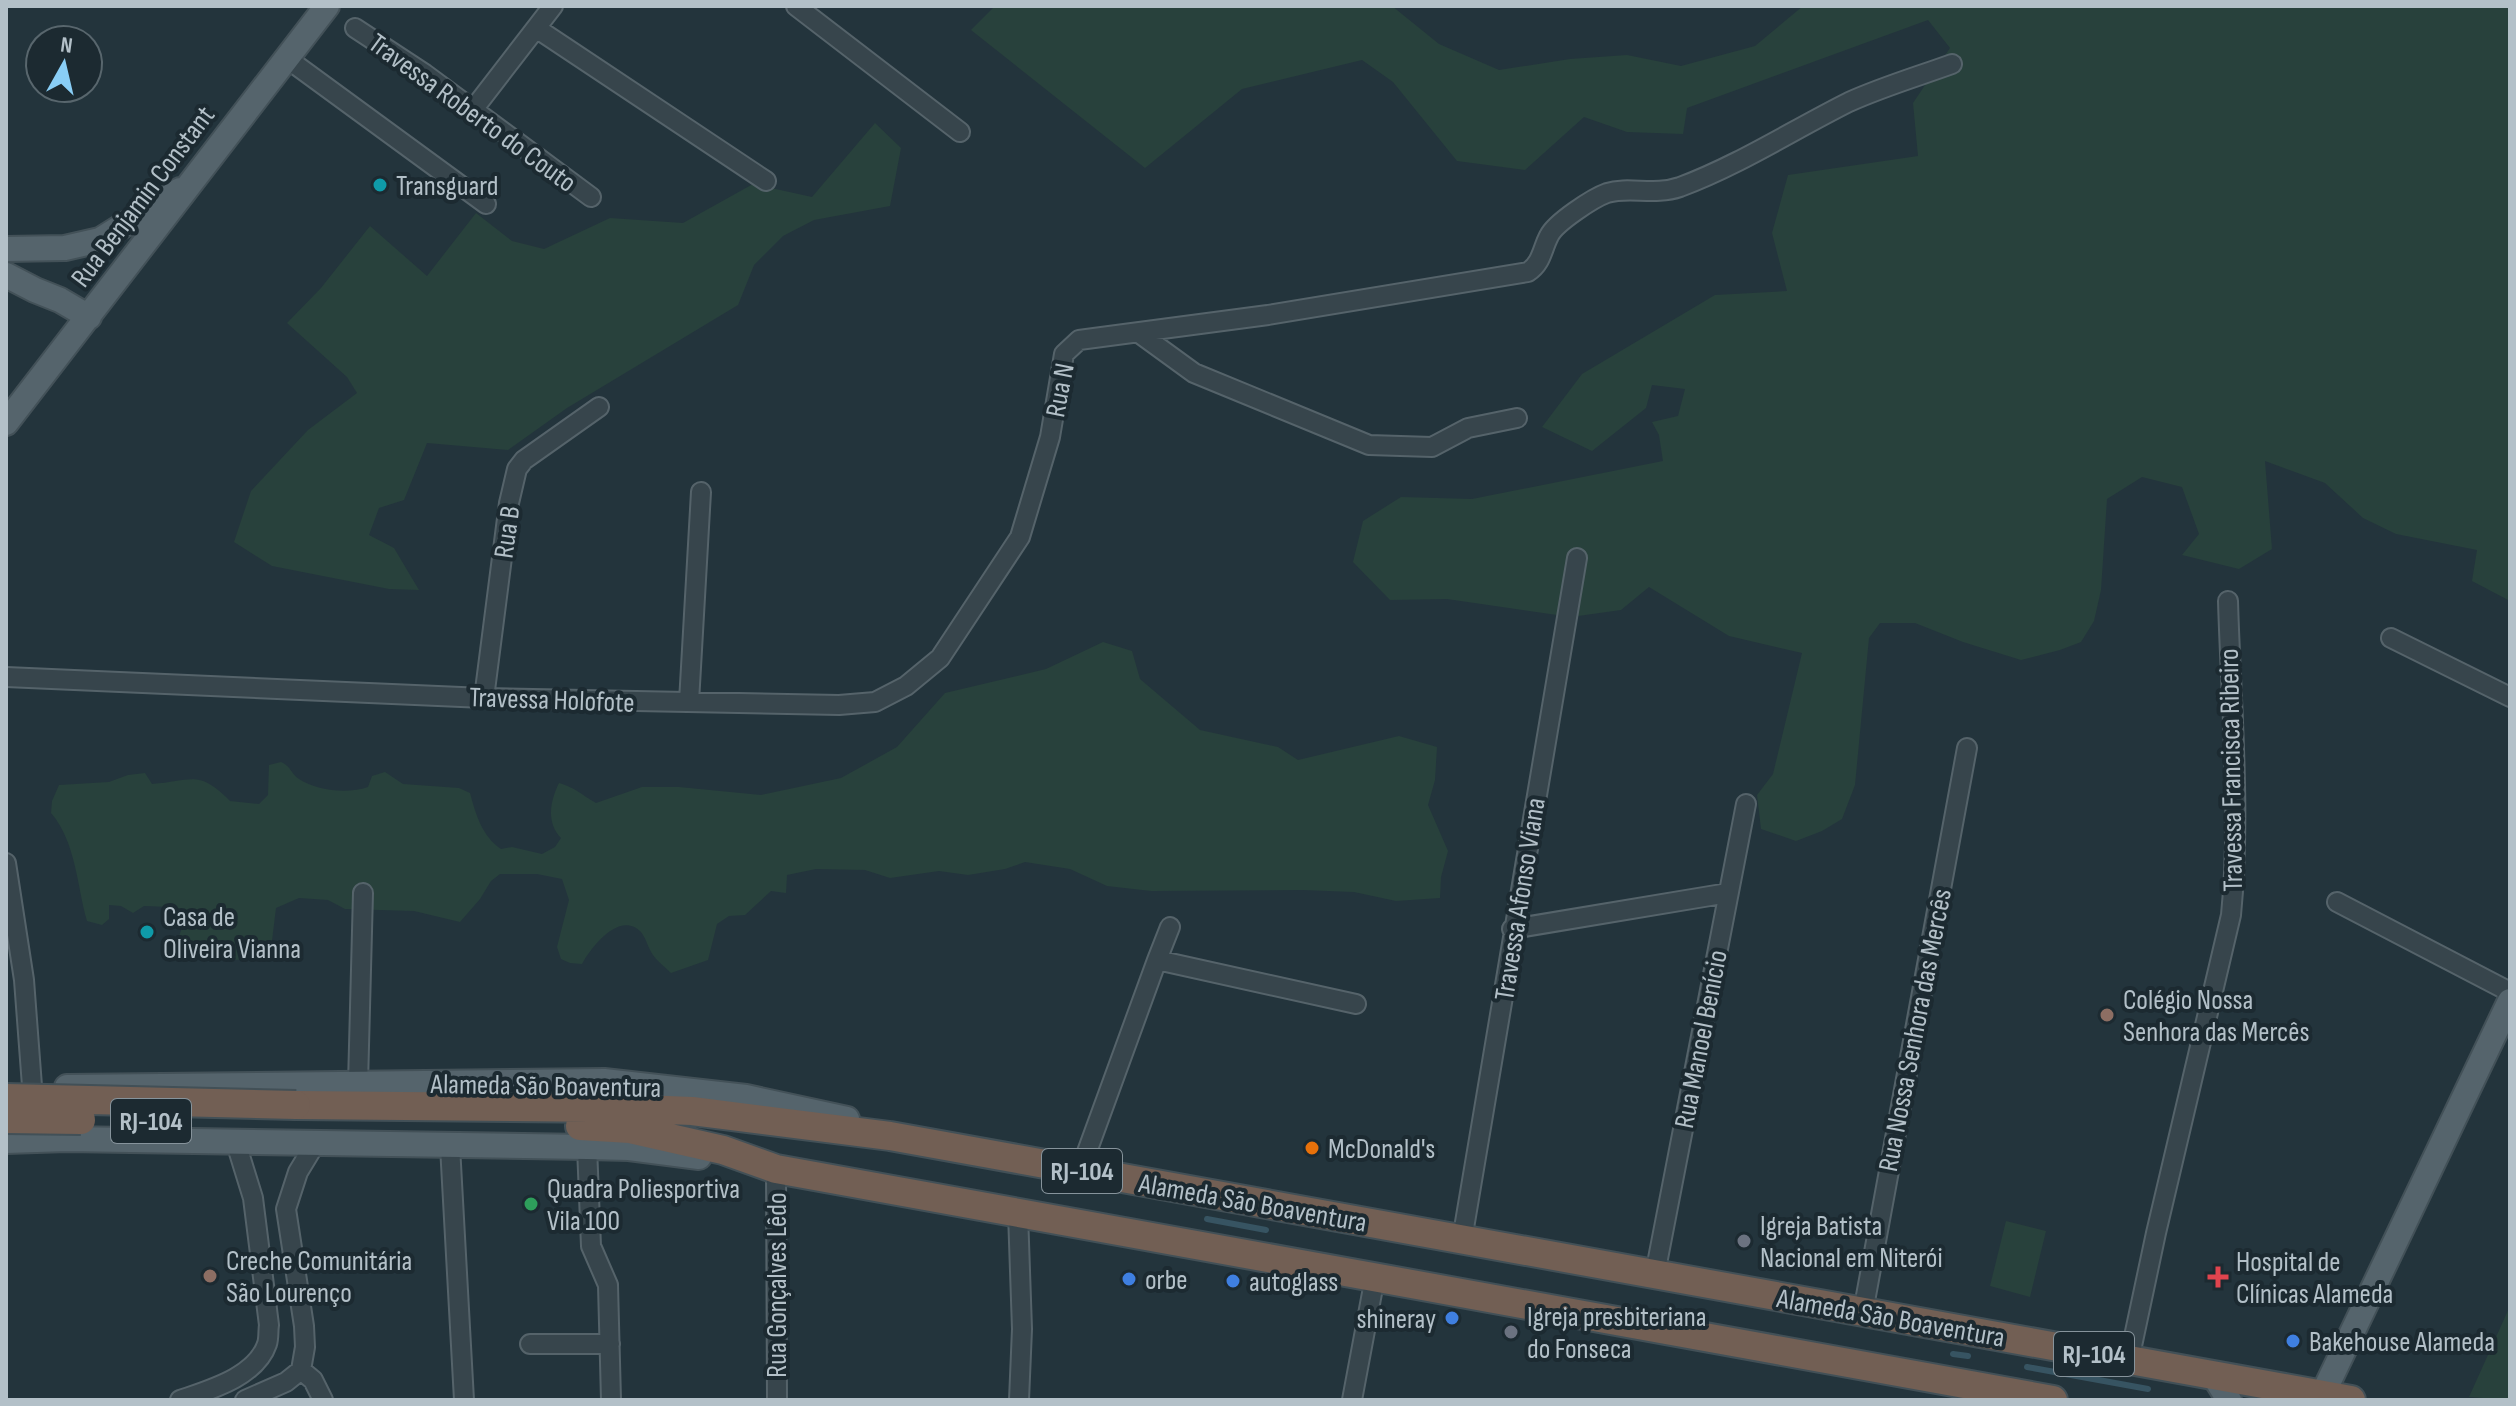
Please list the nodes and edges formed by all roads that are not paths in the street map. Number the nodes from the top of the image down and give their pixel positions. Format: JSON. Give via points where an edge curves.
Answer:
{"nodes":[{"id":1,"x":327,"y":6,"type":"edge"},
{"id":2,"x":553,"y":6,"type":"edge"},
{"id":3,"x":796,"y":6,"type":"edge"},
{"id":4,"x":355,"y":28,"type":"dead end"},
{"id":5,"x":536,"y":28,"type":"junction"},
{"id":6,"x":285,"y":57,"type":"junction"},
{"id":7,"x":1952,"y":64,"type":"dead end"},
{"id":8,"x":472,"y":111,"type":"junction"},
{"id":9,"x":960,"y":132,"type":"dead end"},
{"id":10,"x":766,"y":181,"type":"dead end"},
{"id":11,"x":187,"y":186,"type":"junction"},
{"id":12,"x":591,"y":197,"type":"dead end"},
{"id":13,"x":486,"y":204,"type":"dead end"},
{"id":14,"x":85,"y":244,"type":"junction"},
{"id":15,"x":6,"y":249,"type":"edge"},
{"id":16,"x":6,"y":275,"type":"edge"},
{"id":17,"x":112,"y":289,"type":"junction"},
{"id":18,"x":89,"y":317,"type":"junction"},
{"id":19,"x":1139,"y":333,"type":"junction"},
{"id":20,"x":599,"y":407,"type":"dead end"},
{"id":21,"x":1517,"y":418,"type":"dead end"},
{"id":22,"x":6,"y":423,"type":"edge"},
{"id":23,"x":701,"y":492,"type":"dead end"},
{"id":24,"x":1020,"y":537,"type":"joint"},
{"id":25,"x":1577,"y":558,"type":"dead end"},
{"id":26,"x":2228,"y":601,"type":"dead end"},
{"id":27,"x":2391,"y":638,"type":"dead end"},
{"id":28,"x":6,"y":677,"type":"edge"},
{"id":29,"x":2510,"y":697,"type":"edge"},
{"id":30,"x":484,"y":698,"type":"junction"},
{"id":31,"x":689,"y":702,"type":"junction"},
{"id":32,"x":1967,"y":748,"type":"dead end"},
{"id":33,"x":1746,"y":804,"type":"dead end"},
{"id":34,"x":6,"y":863,"type":"edge"},
{"id":35,"x":363,"y":893,"type":"dead end"},
{"id":36,"x":1728,"y":893,"type":"junction"},
{"id":37,"x":2337,"y":902,"type":"dead end"},
{"id":38,"x":1170,"y":927,"type":"dead end"},
{"id":39,"x":1512,"y":929,"type":"junction"},
{"id":40,"x":1157,"y":960,"type":"junction"},
{"id":41,"x":2510,"y":992,"type":"edge"},
{"id":42,"x":2510,"y":1001,"type":"edge"},
{"id":43,"x":1356,"y":1004,"type":"dead end"},
{"id":44,"x":358,"y":1084,"type":"junction"},
{"id":45,"x":6,"y":1085,"type":"edge"},
{"id":46,"x":67,"y":1087,"type":"junction"},
{"id":47,"x":19,"y":1092,"type":"edge"},
{"id":48,"x":296,"y":1114,"type":"junction"},
{"id":49,"x":6,"y":1119,"type":"edge"},
{"id":50,"x":890,"y":1136,"type":"junction"},
{"id":51,"x":67,"y":1139,"type":"junction"},
{"id":52,"x":6,"y":1141,"type":"edge"},
{"id":53,"x":236,"y":1143,"type":"junction"},
{"id":54,"x":315,"y":1144,"type":"junction"},
{"id":55,"x":450,"y":1146,"type":"junction"},
{"id":56,"x":587,"y":1147,"type":"junction"},
{"id":57,"x":771,"y":1168,"type":"junction"},
{"id":58,"x":1080,"y":1171,"type":"junction"},
{"id":59,"x":1018,"y":1213,"type":"junction"},
{"id":60,"x":1462,"y":1240,"type":"junction"},
{"id":61,"x":1655,"y":1274,"type":"junction"},
{"id":62,"x":1375,"y":1277,"type":"junction"},
{"id":63,"x":1863,"y":1312,"type":"junction"},
{"id":64,"x":530,"y":1344,"type":"dead end"},
{"id":65,"x":610,"y":1344,"type":"junction"},
{"id":66,"x":2129,"y":1360,"type":"junction"},
{"id":67,"x":301,"y":1370,"type":"junction"},
{"id":68,"x":2222,"y":1388,"type":"edge"},
{"id":69,"x":2322,"y":1398,"type":"edge"},
{"id":70,"x":180,"y":1400,"type":"edge"},
{"id":71,"x":245,"y":1400,"type":"edge"},
{"id":72,"x":323,"y":1400,"type":"edge"},
{"id":73,"x":464,"y":1400,"type":"edge"},
{"id":74,"x":611,"y":1400,"type":"edge"},
{"id":75,"x":777,"y":1400,"type":"edge"},
{"id":76,"x":1019,"y":1400,"type":"edge"},
{"id":77,"x":1352,"y":1400,"type":"edge"},
{"id":78,"x":2053,"y":1400,"type":"edge"},
{"id":79,"x":2351,"y":1400,"type":"edge"}],
"edges":[{"from":1,"to":6,"type":"main road","name":"Rua Benjamin Constant"},
{"from":2,"to":5,"type":"street"},
{"from":3,"to":9,"type":"street"},
{"from":4,"to":8,"type":"street","name":"Travessa Roberto do Couto"},
{"from":5,"to":8,"type":"street"},
{"from":5,"to":10,"type":"street"},
{"from":6,"to":11,"type":"main road","name":"Rua Benjamin Constant"},
{"from":6,"to":13,"type":"street"},
{"from":7,"to":19,"type":"street","name":"Rua N","via":[[1854,100],[1725,169],[1675,188],[1607,193],[1556,225],[1539,262],[1528,272]]},
{"from":8,"to":12,"type":"street","name":"Travessa Roberto do Couto"},
{"from":11,"to":14,"type":"main road","via":[[121,229]]},
{"from":11,"to":17,"type":"main road","name":"Rua Benjamin Constant"},
{"from":14,"to":15,"type":"main road"},
{"from":14,"to":17,"type":"main road","via":[[109,258]]},
{"from":16,"to":18,"type":"main road"},
{"from":17,"to":18,"type":"main road","name":"Rua Benjamin Constant"},
{"from":18,"to":22,"type":"main road","name":"Rua Benjamin Constant"},
{"from":19,"to":21,"type":"street","via":[[1194,373],[1369,445],[1432,447],[1468,428]]},
{"from":19,"to":24,"type":"street","name":"Rua N","via":[[1079,340],[1064,354],[1050,437]]},
{"from":20,"to":30,"type":"street","name":"Rua B","via":[[517,469]]},
{"from":23,"to":31,"type":"street"},
{"from":24,"to":31,"type":"street","name":"Travessa Holofote","via":[[940,658],[906,686],[875,702]]},
{"from":25,"to":39,"type":"street","name":"Travessa Afonso Viana"},
{"from":26,"to":66,"type":"street","name":"Travessa Francisca Ribeiro","via":[[2231,915]]},
{"from":27,"to":29,"type":"street"},
{"from":28,"to":30,"type":"street","name":"Travessa Holofote"},
{"from":30,"to":31,"type":"street","name":"Travessa Holofote"},
{"from":32,"to":63,"type":"street","name":"Rua Nossa Senhora das Mercês"},
{"from":33,"to":36,"type":"street","name":"Rua Manoel Benício"},
{"from":34,"to":47,"type":"street","via":[[24,980]]},
{"from":35,"to":44,"type":"street"},
{"from":36,"to":39,"type":"street"},
{"from":36,"to":61,"type":"street","name":"Rua Manoel Benício"},
{"from":37,"to":41,"type":"street"},
{"from":38,"to":40,"type":"street"},
{"from":39,"to":60,"type":"street","name":"Travessa Afonso Viana"},
{"from":40,"to":43,"type":"street"},
{"from":40,"to":58,"type":"street"},
{"from":42,"to":69,"type":"main road"},
{"from":44,"to":46,"type":"main road","name":"Alameda São Boaventura"},
{"from":44,"to":50,"type":"main road","name":"Alameda São Boaventura","via":[[630,1083],[746,1097],[863,1123]]},
{"from":45,"to":47,"type":"main road","name":"Alameda São Boaventura"},
{"from":46,"to":47,"type":"main road","name":"Alameda São Boaventura"},
{"from":46,"to":51,"type":"main road","via":[[41,1095],[35,1103],[41,1126]]},
{"from":47,"to":48,"type":"highway","bridge":true},
{"from":48,"to":49,"type":"highway","number":"RJ-104","bridge":true},
{"from":48,"to":50,"type":"highway","via":[[692,1111]]},
{"from":48,"to":57,"type":"highway","number":"RJ-104","via":[[630,1129],[723,1150]]},
{"from":50,"to":58,"type":"highway","name":"Alameda São Boaventura","number":"RJ-104"},
{"from":51,"to":52,"type":"main road","name":"Alameda São Boaventura"},
{"from":51,"to":53,"type":"main road","name":"Alameda São Boaventura"},
{"from":53,"to":54,"type":"main road","name":"Alameda São Boaventura"},
{"from":53,"to":70,"type":"street","via":[[253,1198],[267,1344],[239,1375]]},
{"from":54,"to":55,"type":"main road","name":"Alameda São Boaventura"},
{"from":54,"to":67,"type":"street","via":[[298,1172],[286,1209],[304,1326]]},
{"from":55,"to":56,"type":"main road","name":"Alameda São Boaventura"},
{"from":55,"to":73,"type":"street"},
{"from":56,"to":57,"type":"main road","name":"Alameda São Boaventura","via":[[672,1152]]},
{"from":56,"to":65,"type":"street","via":[[591,1246],[608,1285]]},
{"from":57,"to":59,"type":"highway","name":"Alameda São Boaventura","number":"RJ-104"},
{"from":57,"to":75,"type":"street","name":"Rua Gonçalves Lêdo"},
{"from":58,"to":60,"type":"highway","name":"Alameda São Boaventura","number":"RJ-104"},
{"from":59,"to":62,"type":"highway","name":"Alameda São Boaventura","number":"RJ-104"},
{"from":59,"to":76,"type":"street"},
{"from":60,"to":61,"type":"highway","name":"Alameda São Boaventura","number":"RJ-104"},
{"from":61,"to":63,"type":"highway","name":"Alameda São Boaventura","number":"RJ-104"},
{"from":62,"to":77,"type":"street"},
{"from":62,"to":78,"type":"highway","name":"Alameda São Boaventura","number":"RJ-104"},
{"from":63,"to":66,"type":"highway","name":"Alameda São Boaventura","number":"RJ-104"},
{"from":64,"to":65,"type":"street"},
{"from":65,"to":74,"type":"street"},
{"from":66,"to":68,"type":"highway","name":"Alameda São Boaventura","number":"RJ-104"},
{"from":67,"to":71,"type":"street"},
{"from":67,"to":72,"type":"street"},
{"from":68,"to":69,"type":"highway","name":"Alameda São Boaventura","number":"RJ-104"},
{"from":69,"to":79,"type":"highway","name":"Alameda São Boaventura","number":"RJ-104"}]}
